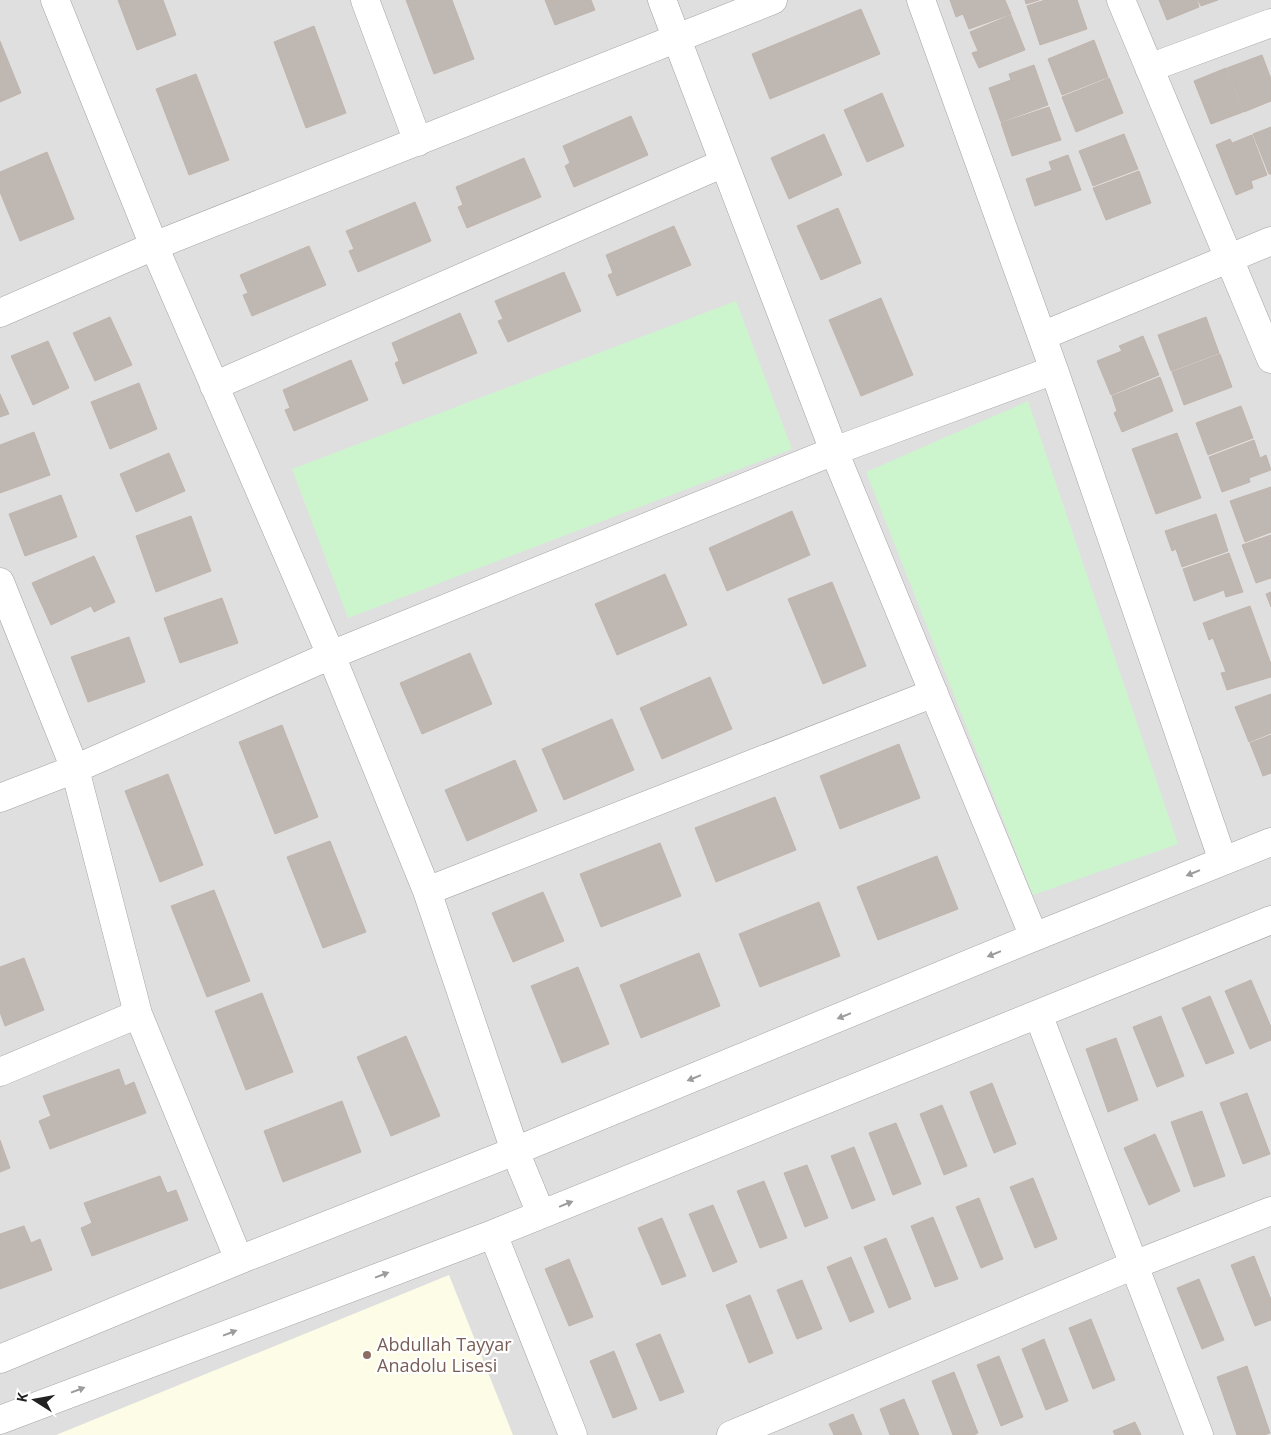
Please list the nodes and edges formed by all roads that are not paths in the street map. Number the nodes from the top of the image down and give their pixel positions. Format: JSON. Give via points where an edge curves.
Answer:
{"nodes":[{"id":1,"x":55,"y":0,"type":"edge"},
{"id":2,"x":365,"y":0,"type":"edge"},
{"id":3,"x":662,"y":0,"type":"edge"},
{"id":4,"x":773,"y":0,"type":"edge"},
{"id":5,"x":921,"y":0,"type":"edge"},
{"id":6,"x":1121,"y":0,"type":"edge"},
{"id":7,"x":1271,"y":23,"type":"edge"},
{"id":8,"x":677,"y":38,"type":"junction"},
{"id":9,"x":1150,"y":68,"type":"junction"},
{"id":10,"x":418,"y":142,"type":"junction"},
{"id":11,"x":724,"y":163,"type":"junction"},
{"id":12,"x":1271,"y":241,"type":"edge"},
{"id":13,"x":154,"y":246,"type":"junction"},
{"id":14,"x":1229,"y":258,"type":"junction"},
{"id":15,"x":0,"y":313,"type":"edge"},
{"id":16,"x":1042,"y":336,"type":"junction"},
{"id":17,"x":1271,"y":359,"type":"edge"},
{"id":18,"x":1054,"y":370,"type":"junction"},
{"id":19,"x":214,"y":386,"type":"junction"},
{"id":20,"x":834,"y":451,"type":"junction"},
{"id":21,"x":0,"y":582,"type":"edge"},
{"id":22,"x":331,"y":655,"type":"junction"},
{"id":23,"x":934,"y":693,"type":"junction"},
{"id":24,"x":75,"y":768,"type":"junction"},
{"id":25,"x":0,"y":798,"type":"edge"},
{"id":26,"x":1271,"y":842,"type":"edge"},
{"id":27,"x":1223,"y":861,"type":"junction"},
{"id":28,"x":427,"y":891,"type":"junction"},
{"id":29,"x":1271,"y":920,"type":"edge"},
{"id":30,"x":1034,"y":937,"type":"junction"},
{"id":31,"x":138,"y":1014,"type":"junction"},
{"id":32,"x":1038,"y":1014,"type":"junction"},
{"id":33,"x":0,"y":1072,"type":"edge"},
{"id":34,"x":515,"y":1152,"type":"junction"},
{"id":35,"x":1271,"y":1211,"type":"edge"},
{"id":36,"x":541,"y":1214,"type":"junction"},
{"id":37,"x":493,"y":1234,"type":"junction"},
{"id":38,"x":239,"y":1260,"type":"junction"},
{"id":39,"x":1134,"y":1265,"type":"junction"},
{"id":40,"x":0,"y":1359,"type":"edge"},
{"id":41,"x":0,"y":1420,"type":"edge"},
{"id":42,"x":573,"y":1435,"type":"edge"},
{"id":43,"x":731,"y":1435,"type":"edge"},
{"id":44,"x":1199,"y":1435,"type":"edge"}],
"edges":[{"from":1,"to":13,"type":"street"},
{"from":2,"to":10,"type":"street"},
{"from":3,"to":8,"type":"street"},
{"from":4,"to":8,"type":"street"},
{"from":5,"to":16,"type":"street"},
{"from":6,"to":9,"type":"street"},
{"from":7,"to":9,"type":"street"},
{"from":8,"to":10,"type":"street"},
{"from":8,"to":11,"type":"street"},
{"from":9,"to":14,"type":"street"},
{"from":10,"to":13,"type":"street"},
{"from":11,"to":19,"type":"street"},
{"from":11,"to":20,"type":"street"},
{"from":12,"to":14,"type":"street"},
{"from":13,"to":15,"type":"street"},
{"from":13,"to":19,"type":"street"},
{"from":14,"to":16,"type":"street"},
{"from":14,"to":17,"type":"street"},
{"from":16,"to":18,"type":"street"},
{"from":18,"to":20,"type":"street"},
{"from":18,"to":27,"type":"street"},
{"from":19,"to":22,"type":"street"},
{"from":20,"to":22,"type":"street"},
{"from":20,"to":23,"type":"street"},
{"from":21,"to":24,"type":"street"},
{"from":22,"to":24,"type":"street"},
{"from":22,"to":28,"type":"street"},
{"from":23,"to":28,"type":"street"},
{"from":23,"to":30,"type":"street"},
{"from":24,"to":25,"type":"street"},
{"from":24,"to":31,"type":"street"},
{"from":26,"to":27,"type":"street"},
{"from":27,"to":30,"type":"street","one_way":true},
{"from":28,"to":34,"type":"street"},
{"from":29,"to":32,"type":"street"},
{"from":30,"to":34,"type":"street","one_way":true},
{"from":31,"to":33,"type":"street"},
{"from":31,"to":38,"type":"street"},
{"from":36,"to":32,"type":"street","one_way":true},
{"from":32,"to":39,"type":"street"},
{"from":34,"to":36,"type":"street"},
{"from":34,"to":38,"type":"street"},
{"from":35,"to":39,"type":"street"},
{"from":36,"to":37,"type":"street"},
{"from":41,"to":37,"type":"street","one_way":true},
{"from":37,"to":42,"type":"street"},
{"from":38,"to":40,"type":"street"},
{"from":39,"to":43,"type":"street"},
{"from":39,"to":44,"type":"street"}]}
